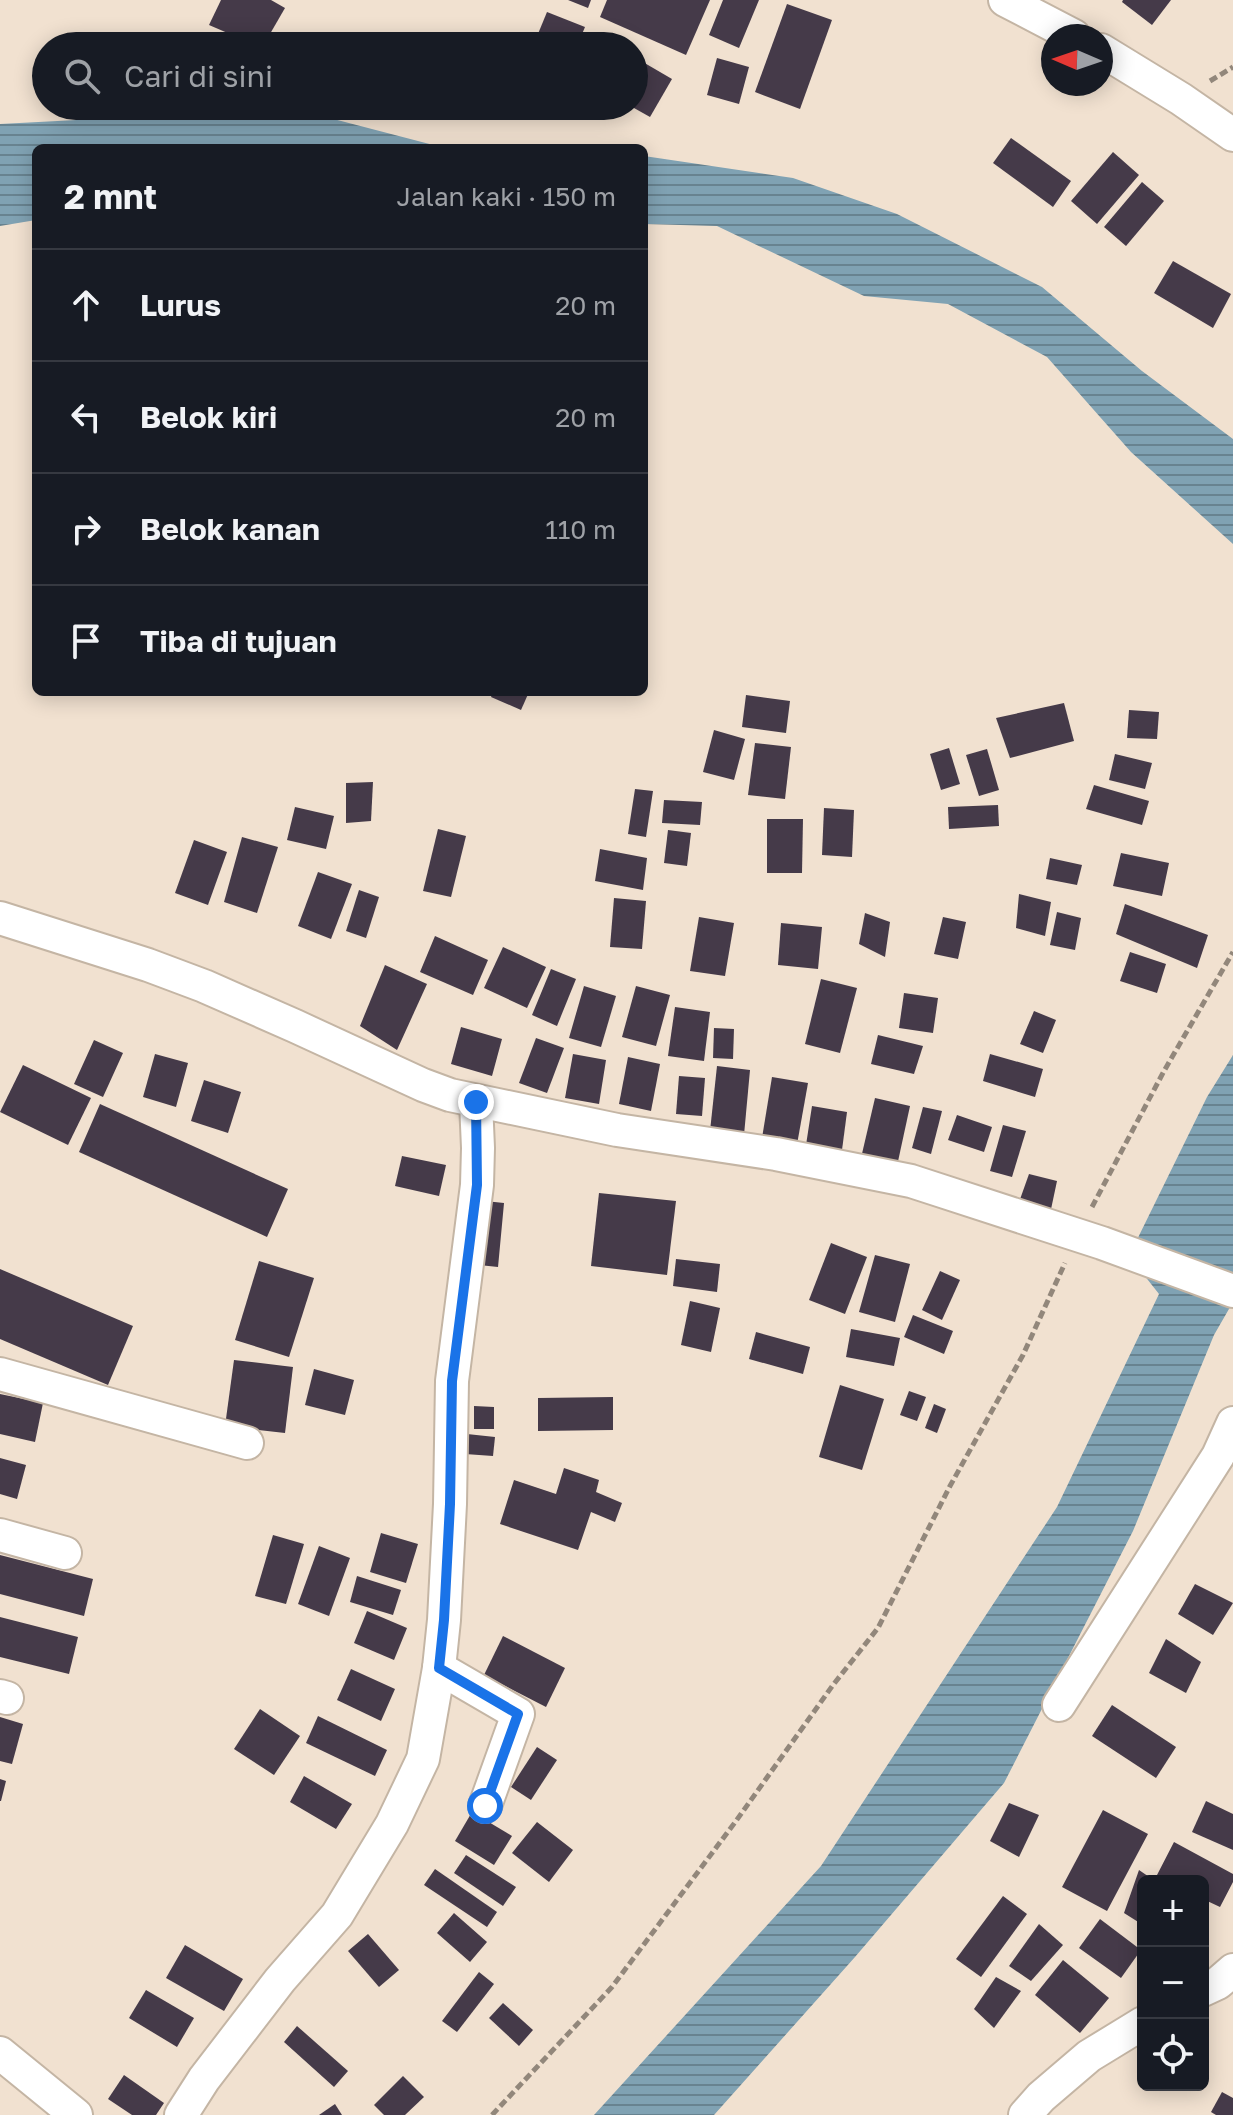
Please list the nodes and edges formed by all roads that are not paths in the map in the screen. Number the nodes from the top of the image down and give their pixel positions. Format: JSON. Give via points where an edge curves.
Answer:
{"nodes":[{"id":1,"x":1005,"y":0,"type":"edge"},
{"id":2,"x":1051,"y":24,"type":"edge"},
{"id":3,"x":1113,"y":57,"type":"edge"},
{"id":4,"x":1233,"y":135,"type":"edge"},
{"id":5,"x":0,"y":918,"type":"edge"},
{"id":6,"x":476,"y":1102,"type":"junction"},
{"id":7,"x":1233,"y":1291,"type":"edge"},
{"id":8,"x":0,"y":1374,"type":"edge"},
{"id":9,"x":1233,"y":1423,"type":"edge"},
{"id":10,"x":247,"y":1443,"type":"dead end"},
{"id":11,"x":0,"y":1535,"type":"edge"},
{"id":12,"x":65,"y":1553,"type":"dead end"},
{"id":13,"x":439,"y":1668,"type":"junction"},
{"id":14,"x":1059,"y":1705,"type":"dead end"},
{"id":15,"x":485,"y":1806,"type":"dead end"},
{"id":16,"x":1233,"y":1970,"type":"edge"},
{"id":17,"x":1209,"y":1987,"type":"edge"},
{"id":18,"x":1137,"y":2027,"type":"edge"},
{"id":19,"x":0,"y":2053,"type":"edge"},
{"id":20,"x":76,"y":2115,"type":"edge"},
{"id":21,"x":181,"y":2115,"type":"edge"},
{"id":22,"x":1025,"y":2115,"type":"edge"}],
"edges":[{"from":1,"to":2,"type":"street"},
{"from":3,"to":4,"type":"street"},
{"from":5,"to":6,"type":"street","via":[[204,986],[423,1085]]},
{"from":6,"to":7,"type":"street","via":[[911,1181]]},
{"from":6,"to":13,"type":"street","via":[[477,1185],[452,1381]]},
{"from":8,"to":10,"type":"street"},
{"from":9,"to":14,"type":"street","via":[[1218,1456]]},
{"from":11,"to":12,"type":"street"},
{"from":13,"to":15,"type":"street","via":[[518,1714]]},
{"from":13,"to":21,"type":"street","via":[[423,1759],[392,1824],[337,1915],[280,1980]]},
{"from":16,"to":17,"type":"street"},
{"from":18,"to":22,"type":"street","via":[[1089,2056]]},
{"from":19,"to":20,"type":"street"}]}
